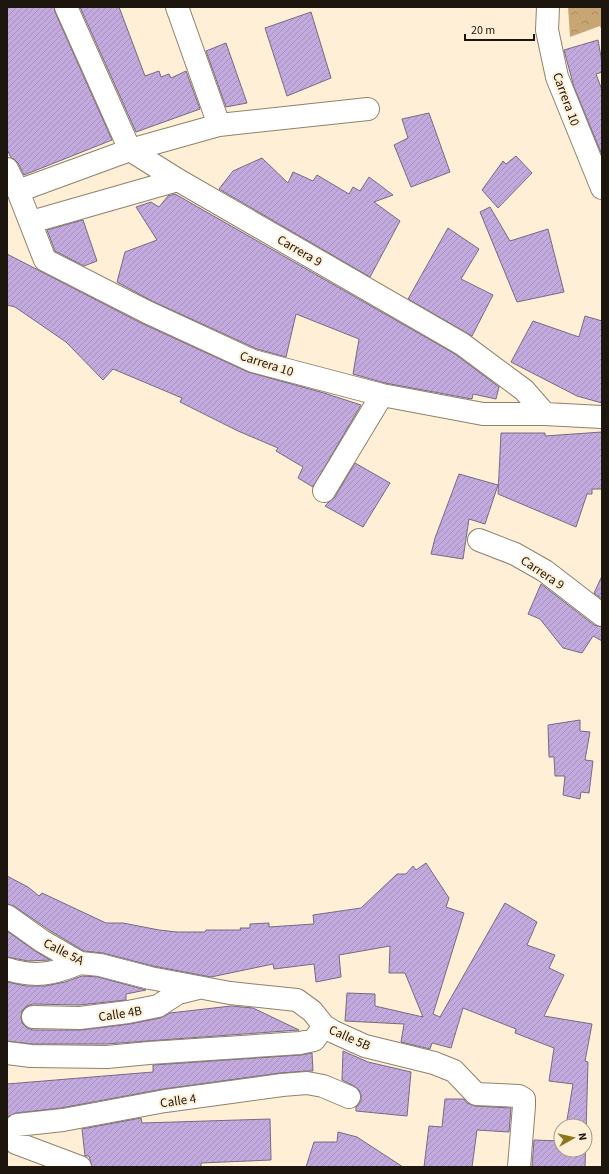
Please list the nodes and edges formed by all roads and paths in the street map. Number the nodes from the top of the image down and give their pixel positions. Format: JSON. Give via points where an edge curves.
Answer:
{"nodes":[{"id":1,"x":66,"y":7,"type":"edge"},
{"id":2,"x":177,"y":7,"type":"edge"},
{"id":3,"x":548,"y":7,"type":"edge"},
{"id":4,"x":368,"y":109,"type":"dead end"},
{"id":5,"x":219,"y":125,"type":"junction"},
{"id":6,"x":130,"y":150,"type":"junction"},
{"id":7,"x":7,"y":169,"type":"edge"},
{"id":8,"x":178,"y":180,"type":"junction"},
{"id":9,"x":602,"y":188,"type":"edge"},
{"id":10,"x":18,"y":191,"type":"junction"},
{"id":11,"x":31,"y":222,"type":"junction"},
{"id":12,"x":382,"y":395,"type":"junction"},
{"id":13,"x":545,"y":414,"type":"junction"},
{"id":14,"x":602,"y":417,"type":"edge"},
{"id":15,"x":324,"y":491,"type":"dead end"},
{"id":16,"x":479,"y":540,"type":"dead end"},
{"id":17,"x":602,"y":615,"type":"edge"},
{"id":18,"x":7,"y":916,"type":"edge"},
{"id":19,"x":80,"y":963,"type":"junction"},
{"id":20,"x":7,"y":969,"type":"edge"},
{"id":21,"x":150,"y":978,"type":"joint"},
{"id":22,"x":201,"y":988,"type":"junction"},
{"id":23,"x":33,"y":1017,"type":"dead end"},
{"id":24,"x":324,"y":1026,"type":"junction"},
{"id":25,"x":7,"y":1053,"type":"edge"},
{"id":26,"x":349,"y":1098,"type":"dead end"},
{"id":27,"x":80,"y":1167,"type":"edge"},
{"id":28,"x":519,"y":1167,"type":"edge"}],
"edges":[{"from":1,"to":6,"type":"street"},
{"from":2,"to":5,"type":"street"},
{"from":3,"to":9,"type":"street","name":"Carrera 10","via":[[547,30],[557,77]]},
{"from":4,"to":5,"type":"street"},
{"from":5,"to":6,"type":"street"},
{"from":6,"to":8,"type":"street","name":"Carrera 9"},
{"from":6,"to":10,"type":"street"},
{"from":7,"to":10,"type":"street","name":"Carrera 10"},
{"from":8,"to":11,"type":"street"},
{"from":8,"to":13,"type":"street","name":"Carrera 9","via":[[462,344],[524,390]]},
{"from":10,"to":11,"type":"street","name":"Carrera 10"},
{"from":11,"to":12,"type":"street","name":"Carrera 10","via":[[45,260],[147,312],[253,361]]},
{"from":12,"to":13,"type":"street","name":"Carrera 10","via":[[483,414]]},
{"from":12,"to":15,"type":"street"},
{"from":13,"to":14,"type":"street"},
{"from":16,"to":17,"type":"street","name":"Carrera 9","via":[[515,554],[545,571]]},
{"from":18,"to":19,"type":"street","name":"Calle 5A","via":[[42,941]]},
{"from":19,"to":20,"type":"street","via":[[41,975]]},
{"from":19,"to":21,"type":"street","name":"Calle 5A","via":[[100,965]]},
{"from":21,"to":22,"type":"street","name":"Calle 5B"},
{"from":22,"to":23,"type":"street","name":"Calle 4B","via":[[178,993],[158,1006],[128,1012],[80,1018]]},
{"from":22,"to":24,"type":"street","name":"Calle 5B","via":[[297,1000],[312,1011]]},
{"from":24,"to":25,"type":"street","via":[[314,1040],[300,1043],[107,1057],[31,1056]]},
{"from":24,"to":28,"type":"street","name":"Calle 5B","via":[[365,1046],[434,1063],[454,1071],[476,1094],[519,1096],[524,1099]]},
{"from":26,"to":27,"type":"street","name":"Calle 4","via":[[323,1086],[307,1083],[282,1085],[17,1125],[9,1133],[16,1143]]}]}
